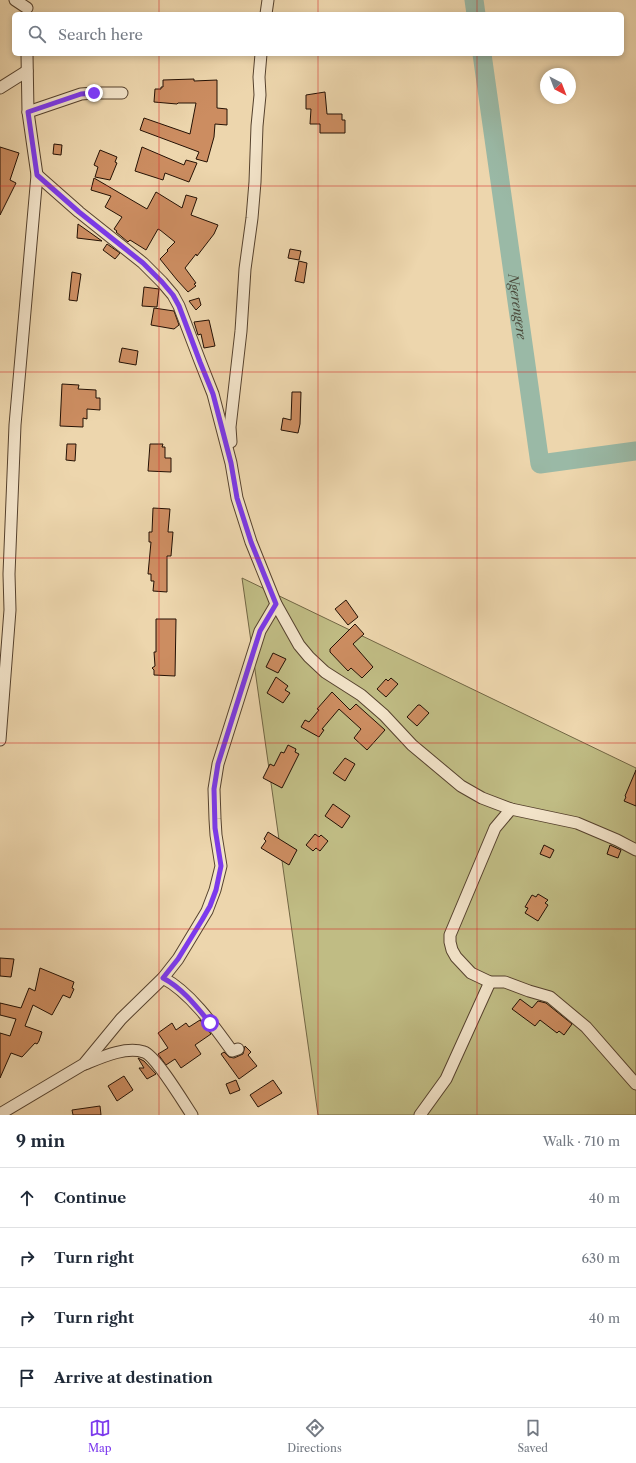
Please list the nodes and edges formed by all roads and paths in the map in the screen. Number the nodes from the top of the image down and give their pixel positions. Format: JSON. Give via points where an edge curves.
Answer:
{"nodes":[{"id":1,"x":15,"y":0,"type":"edge"},
{"id":2,"x":268,"y":0,"type":"edge"},
{"id":3,"x":27,"y":7,"type":"edge"},
{"id":4,"x":266,"y":12,"type":"edge"},
{"id":5,"x":27,"y":56,"type":"edge"},
{"id":6,"x":262,"y":56,"type":"edge"},
{"id":7,"x":26,"y":71,"type":"junction"},
{"id":8,"x":0,"y":88,"type":"edge"},
{"id":9,"x":122,"y":93,"type":"dead end"},
{"id":10,"x":28,"y":112,"type":"junction"},
{"id":11,"x":37,"y":175,"type":"junction"},
{"id":12,"x":231,"y":463,"type":"junction"},
{"id":13,"x":276,"y":604,"type":"junction"},
{"id":14,"x":0,"y":740,"type":"edge"},
{"id":15,"x":511,"y":809,"type":"junction"},
{"id":16,"x":636,"y":850,"type":"edge"},
{"id":17,"x":163,"y":978,"type":"junction"},
{"id":18,"x":490,"y":982,"type":"junction"},
{"id":19,"x":238,"y":1049,"type":"dead end"},
{"id":20,"x":84,"y":1064,"type":"junction"},
{"id":21,"x":636,"y":1084,"type":"edge"},
{"id":22,"x":0,"y":1114,"type":"edge"},
{"id":23,"x":192,"y":1115,"type":"edge"},
{"id":24,"x":420,"y":1115,"type":"edge"}],
"edges":[{"from":1,"to":3,"type":"street"},
{"from":2,"to":4,"type":"street"},
{"from":5,"to":7,"type":"street"},
{"from":6,"to":12,"type":"street","via":[[252,211],[230,427]]},
{"from":7,"to":8,"type":"street"},
{"from":7,"to":10,"type":"street"},
{"from":9,"to":10,"type":"street","via":[[87,93]]},
{"from":10,"to":11,"type":"street"},
{"from":11,"to":12,"type":"street","via":[[143,263],[173,295],[213,394]]},
{"from":11,"to":14,"type":"street","via":[[15,425],[10,610]]},
{"from":12,"to":13,"type":"street","via":[[237,498],[251,542]]},
{"from":13,"to":15,"type":"street","via":[[299,645],[325,672],[361,695],[412,745],[461,786],[482,798]]},
{"from":13,"to":17,"type":"street","via":[[260,631],[218,764],[214,789],[215,828],[221,866],[216,890],[202,920]]},
{"from":15,"to":16,"type":"street","via":[[577,823]]},
{"from":15,"to":18,"type":"street","via":[[495,828],[450,935],[450,945],[456,957],[470,973]]},
{"from":17,"to":19,"type":"street","via":[[191,1001],[232,1051]]},
{"from":17,"to":20,"type":"street","via":[[121,1018]]},
{"from":18,"to":21,"type":"street","via":[[505,982],[550,997],[586,1027]]},
{"from":18,"to":24,"type":"street","via":[[446,1080]]},
{"from":20,"to":22,"type":"street"},
{"from":20,"to":23,"type":"street","via":[[123,1051],[145,1052],[154,1060]]}]}
